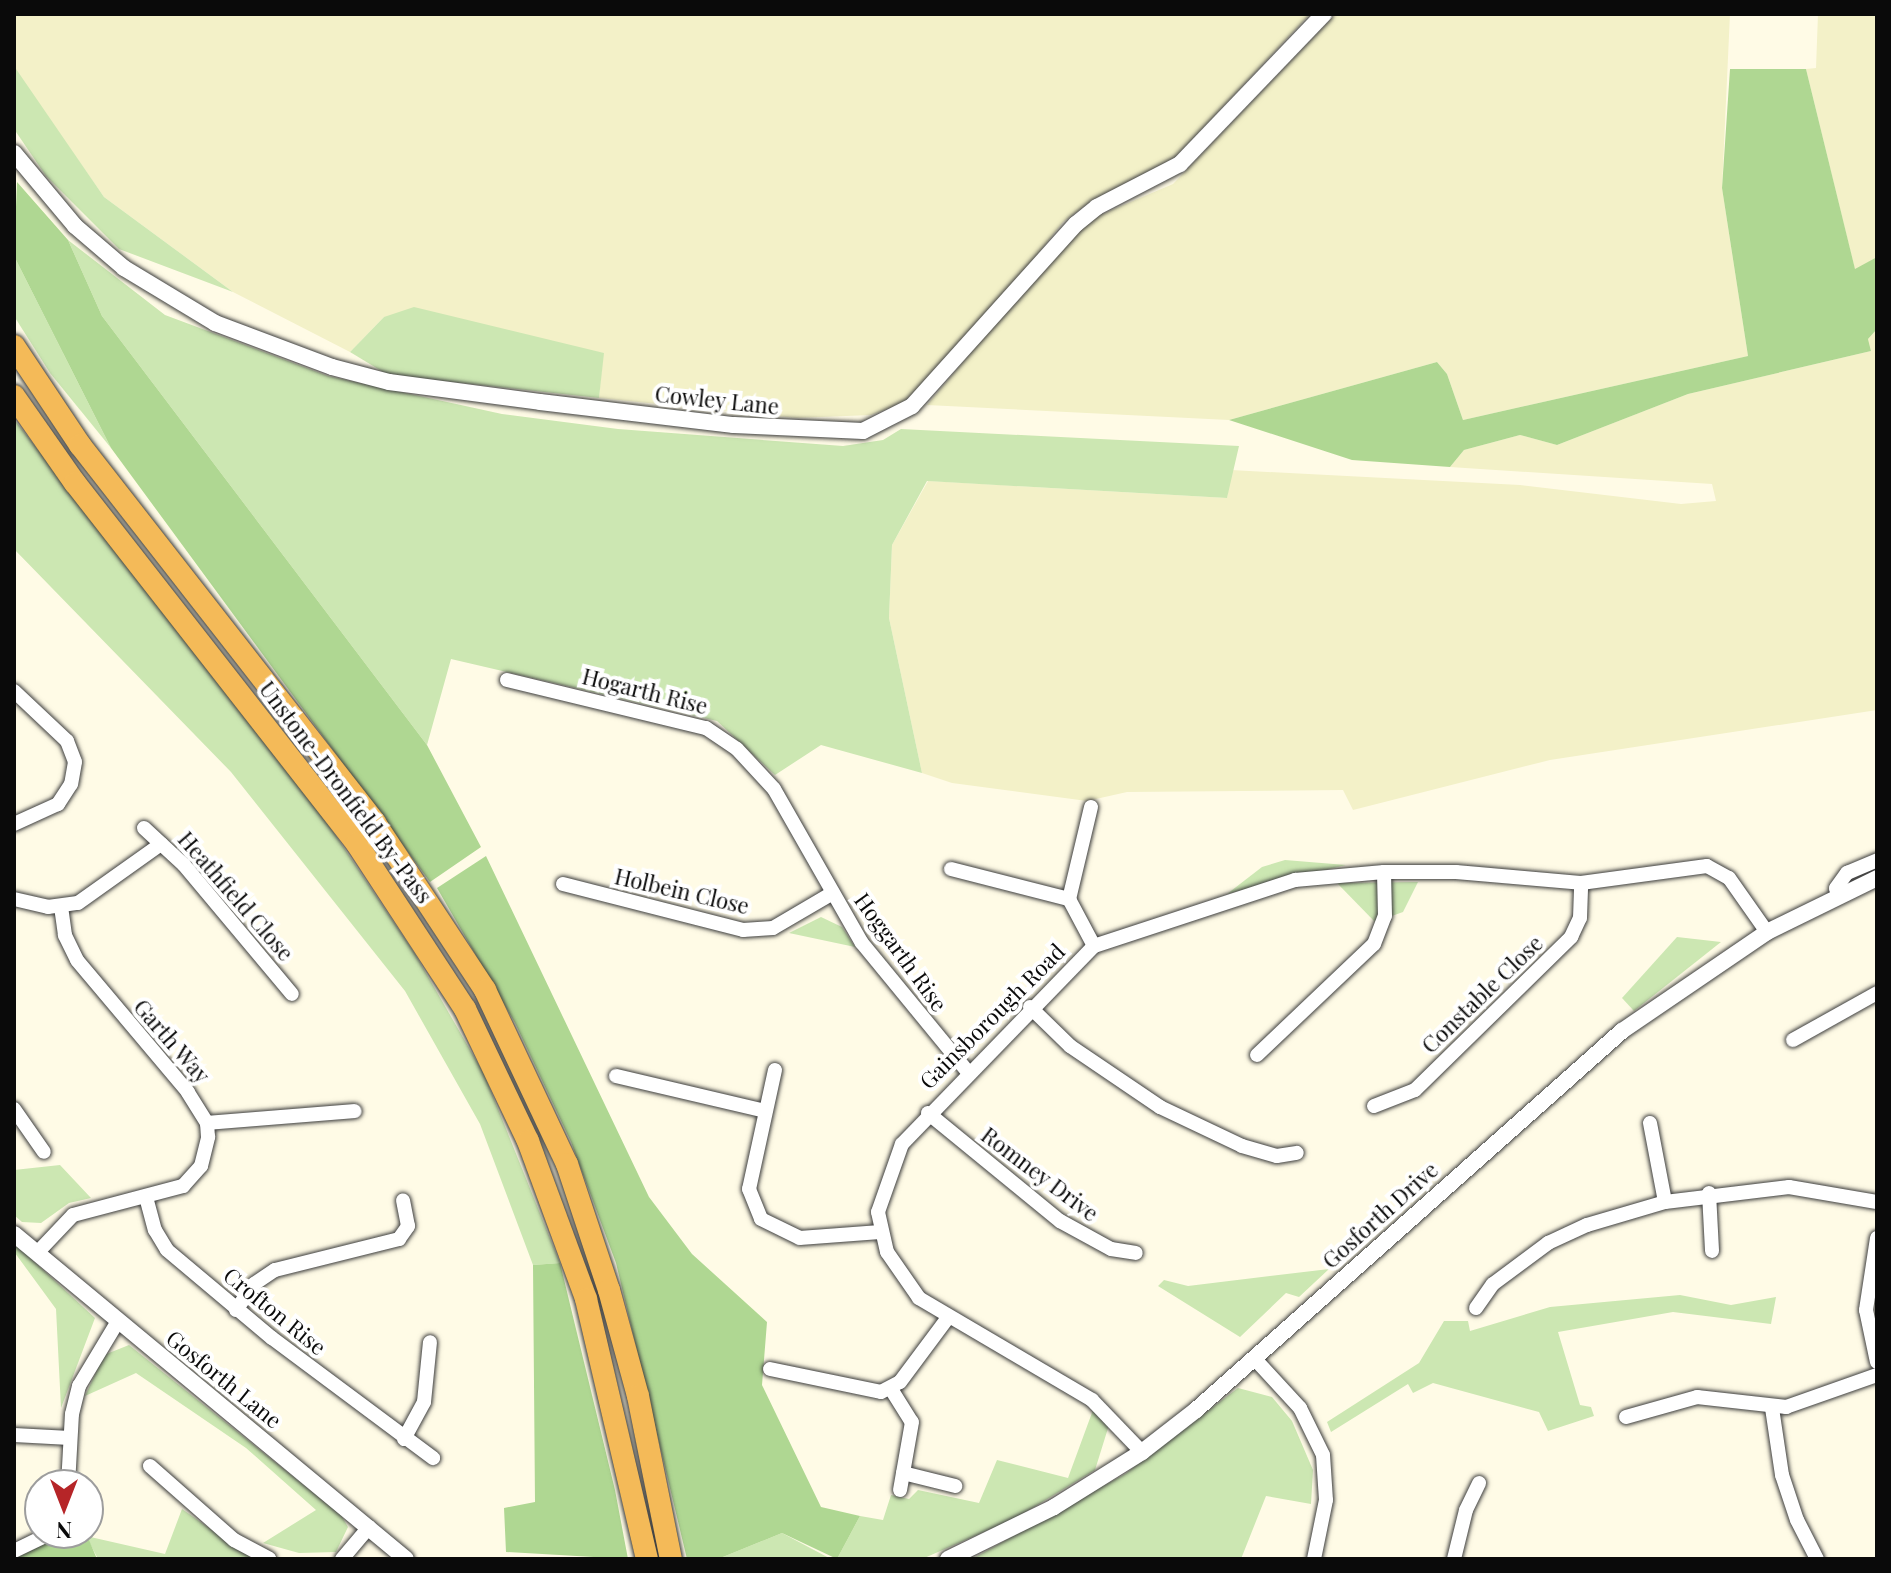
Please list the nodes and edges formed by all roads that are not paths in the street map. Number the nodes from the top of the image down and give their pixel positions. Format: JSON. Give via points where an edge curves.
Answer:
{"nodes":[{"id":1,"x":1324,"y":14,"type":"edge"},
{"id":2,"x":14,"y":153,"type":"edge"},
{"id":3,"x":14,"y":346,"type":"edge"},
{"id":4,"x":14,"y":396,"type":"edge"},
{"id":5,"x":507,"y":680,"type":"dead end"},
{"id":6,"x":14,"y":691,"type":"edge"},
{"id":7,"x":1091,"y":807,"type":"dead end"},
{"id":8,"x":14,"y":824,"type":"edge"},
{"id":9,"x":144,"y":828,"type":"dead end"},
{"id":10,"x":161,"y":844,"type":"junction"},
{"id":11,"x":1877,"y":860,"type":"edge"},
{"id":12,"x":951,"y":869,"type":"dead end"},
{"id":13,"x":1384,"y":872,"type":"junction"},
{"id":14,"x":1877,"y":878,"type":"edge"},
{"id":15,"x":1581,"y":883,"type":"junction"},
{"id":16,"x":563,"y":884,"type":"dead end"},
{"id":17,"x":831,"y":894,"type":"junction"},
{"id":18,"x":1838,"y":896,"type":"junction"},
{"id":19,"x":14,"y":899,"type":"edge"},
{"id":20,"x":1069,"y":899,"type":"junction"},
{"id":21,"x":61,"y":907,"type":"junction"},
{"id":22,"x":1767,"y":932,"type":"junction"},
{"id":23,"x":1094,"y":946,"type":"junction"},
{"id":24,"x":1877,"y":993,"type":"edge"},
{"id":25,"x":292,"y":994,"type":"dead end"},
{"id":26,"x":1030,"y":1007,"type":"junction"},
{"id":27,"x":1793,"y":1040,"type":"dead end"},
{"id":28,"x":1257,"y":1055,"type":"dead end"},
{"id":29,"x":775,"y":1070,"type":"dead end"},
{"id":30,"x":968,"y":1072,"type":"junction"},
{"id":31,"x":616,"y":1076,"type":"dead end"},
{"id":32,"x":1374,"y":1106,"type":"dead end"},
{"id":33,"x":14,"y":1109,"type":"edge"},
{"id":34,"x":355,"y":1111,"type":"dead end"},
{"id":35,"x":765,"y":1111,"type":"junction"},
{"id":36,"x":928,"y":1113,"type":"junction"},
{"id":37,"x":207,"y":1123,"type":"junction"},
{"id":38,"x":1650,"y":1123,"type":"dead end"},
{"id":39,"x":44,"y":1152,"type":"dead end"},
{"id":40,"x":1297,"y":1153,"type":"dead end"},
{"id":41,"x":1709,"y":1193,"type":"junction"},
{"id":42,"x":146,"y":1197,"type":"junction"},
{"id":43,"x":403,"y":1200,"type":"dead end"},
{"id":44,"x":1665,"y":1202,"type":"junction"},
{"id":45,"x":1877,"y":1202,"type":"edge"},
{"id":46,"x":880,"y":1232,"type":"junction"},
{"id":47,"x":14,"y":1234,"type":"edge"},
{"id":48,"x":1877,"y":1238,"type":"edge"},
{"id":49,"x":1712,"y":1251,"type":"dead end"},
{"id":50,"x":37,"y":1253,"type":"junction"},
{"id":51,"x":1136,"y":1253,"type":"dead end"},
{"id":52,"x":1476,"y":1308,"type":"dead end"},
{"id":53,"x":236,"y":1310,"type":"junction"},
{"id":54,"x":947,"y":1319,"type":"junction"},
{"id":55,"x":118,"y":1321,"type":"junction"},
{"id":56,"x":430,"y":1342,"type":"dead end"},
{"id":57,"x":1254,"y":1358,"type":"junction"},
{"id":58,"x":1877,"y":1362,"type":"edge"},
{"id":59,"x":770,"y":1369,"type":"dead end"},
{"id":60,"x":1877,"y":1375,"type":"edge"},
{"id":61,"x":891,"y":1389,"type":"junction"},
{"id":62,"x":1772,"y":1408,"type":"junction"},
{"id":63,"x":1626,"y":1417,"type":"dead end"},
{"id":64,"x":14,"y":1435,"type":"edge"},
{"id":65,"x":70,"y":1438,"type":"junction"},
{"id":66,"x":404,"y":1439,"type":"junction"},
{"id":67,"x":1142,"y":1452,"type":"junction"},
{"id":68,"x":433,"y":1458,"type":"dead end"},
{"id":69,"x":150,"y":1466,"type":"dead end"},
{"id":70,"x":69,"y":1469,"type":"edge"},
{"id":71,"x":903,"y":1473,"type":"junction"},
{"id":72,"x":1479,"y":1483,"type":"dead end"},
{"id":73,"x":955,"y":1486,"type":"dead end"},
{"id":74,"x":900,"y":1490,"type":"dead end"},
{"id":75,"x":369,"y":1527,"type":"junction"},
{"id":76,"x":269,"y":1559,"type":"edge"},
{"id":77,"x":342,"y":1559,"type":"edge"},
{"id":78,"x":406,"y":1559,"type":"edge"},
{"id":79,"x":647,"y":1559,"type":"edge"},
{"id":80,"x":671,"y":1559,"type":"edge"},
{"id":81,"x":948,"y":1559,"type":"edge"},
{"id":82,"x":1314,"y":1559,"type":"edge"},
{"id":83,"x":1454,"y":1559,"type":"edge"},
{"id":84,"x":1817,"y":1559,"type":"edge"}],
"edges":[{"from":1,"to":2,"type":"street","name":"Cowley Lane","via":[[1180,164],[1097,207],[1076,224],[912,406],[863,431],[734,425],[389,382],[332,367],[215,323],[135,276],[75,226]]},
{"from":3,"to":80,"type":"highway","name":"Unstone-Dronfield By-Pass","via":[[80,445],[375,823],[485,990],[572,1178],[638,1396]]},
{"from":4,"to":79,"type":"highway","name":"Unstone-Dronfield By-Pass","via":[[130,555],[357,844],[465,1009],[528,1141],[586,1299]]},
{"from":5,"to":17,"type":"street","name":"Hogarth Rise","via":[[718,733],[774,789]]},
{"from":6,"to":8,"type":"street","via":[[67,741],[75,762],[71,784],[58,804]]},
{"from":7,"to":20,"type":"street"},
{"from":9,"to":10,"type":"street","name":"Heathfield Close"},
{"from":10,"to":21,"type":"street","via":[[92,897]]},
{"from":10,"to":25,"type":"street","name":"Heathfield Close"},
{"from":11,"to":18,"type":"street","name":"Gosforth Drive","via":[[1847,873],[1836,888]]},
{"from":12,"to":20,"type":"street"},
{"from":13,"to":15,"type":"street","name":"Gainsborough Road","via":[[1456,872]]},
{"from":13,"to":23,"type":"street","name":"Gainsborough Road","via":[[1295,880]]},
{"from":13,"to":28,"type":"street","via":[[1385,916],[1374,944]]},
{"from":14,"to":18,"type":"street","name":"Gosforth Drive"},
{"from":15,"to":22,"type":"street","name":"Gainsborough Road","via":[[1707,866],[1729,878]]},
{"from":15,"to":32,"type":"street","name":"Constable Close","via":[[1580,918],[1571,937],[1415,1090]]},
{"from":16,"to":17,"type":"street","name":"Holbein Close","via":[[743,930],[773,928]]},
{"from":17,"to":30,"type":"street","name":"Hoggarth Rise","via":[[876,962]]},
{"from":18,"to":22,"type":"street","name":"Gosforth Drive"},
{"from":19,"to":21,"type":"street"},
{"from":20,"to":23,"type":"street"},
{"from":21,"to":37,"type":"street","name":"Garth Way","via":[[65,935],[77,960],[188,1092]]},
{"from":22,"to":57,"type":"street","name":"Gosforth Drive","via":[[1622,1031]]},
{"from":23,"to":26,"type":"street","name":"Gainsborough Road"},
{"from":24,"to":27,"type":"street"},
{"from":26,"to":30,"type":"street","name":"Gainsborough Road"},
{"from":26,"to":40,"type":"street","via":[[1070,1046],[1160,1107],[1242,1146],[1277,1156]]},
{"from":29,"to":35,"type":"street"},
{"from":30,"to":36,"type":"street","name":"Gainsborough Road"},
{"from":31,"to":35,"type":"street"},
{"from":33,"to":39,"type":"street"},
{"from":34,"to":37,"type":"street"},
{"from":35,"to":46,"type":"street","via":[[749,1189],[761,1219],[800,1238]]},
{"from":36,"to":46,"type":"street","name":"Gainsborough Road","via":[[890,1167],[879,1202]]},
{"from":36,"to":51,"type":"street","name":"Romney Drive","via":[[1060,1221],[1111,1249]]},
{"from":37,"to":42,"type":"street","via":[[206,1151],[194,1178]]},
{"from":38,"to":44,"type":"street"},
{"from":41,"to":44,"type":"street"},
{"from":41,"to":45,"type":"street","via":[[1789,1187]]},
{"from":41,"to":49,"type":"street"},
{"from":42,"to":50,"type":"street","via":[[73,1215]]},
{"from":42,"to":53,"type":"street","name":"Crofton Rise","via":[[167,1250]]},
{"from":43,"to":53,"type":"street","via":[[408,1226],[399,1239],[275,1270],[254,1284]]},
{"from":44,"to":52,"type":"street","via":[[1587,1225],[1548,1243],[1493,1284]]},
{"from":46,"to":54,"type":"street","via":[[908,1286]]},
{"from":47,"to":50,"type":"street","name":"Gosforth Lane"},
{"from":48,"to":58,"type":"street","via":[[1866,1310]]},
{"from":50,"to":55,"type":"street","name":"Gosforth Lane"},
{"from":53,"to":66,"type":"street","name":"Crofton Rise"},
{"from":54,"to":61,"type":"street"},
{"from":54,"to":67,"type":"street","via":[[1092,1400]]},
{"from":55,"to":65,"type":"street","via":[[79,1386]]},
{"from":55,"to":75,"type":"street","name":"Gosforth Lane"},
{"from":56,"to":66,"type":"street","via":[[424,1402]]},
{"from":57,"to":67,"type":"street","name":"Gosforth Drive"},
{"from":57,"to":82,"type":"street","via":[[1300,1408],[1323,1455],[1326,1500]]},
{"from":59,"to":61,"type":"street","via":[[867,1391]]},
{"from":60,"to":62,"type":"street"},
{"from":61,"to":71,"type":"street","via":[[912,1422]]},
{"from":62,"to":63,"type":"street","via":[[1697,1397]]},
{"from":62,"to":84,"type":"street","via":[[1782,1475]]},
{"from":64,"to":65,"type":"street"},
{"from":65,"to":70,"type":"street"},
{"from":66,"to":68,"type":"street","name":"Crofton Rise"},
{"from":67,"to":81,"type":"street","name":"Gosforth Drive","via":[[1054,1507]]},
{"from":69,"to":76,"type":"street","via":[[234,1540]]},
{"from":71,"to":73,"type":"street"},
{"from":71,"to":74,"type":"street"},
{"from":72,"to":83,"type":"street"},
{"from":75,"to":77,"type":"street"},
{"from":75,"to":78,"type":"street","name":"Gosforth Lane"}]}
